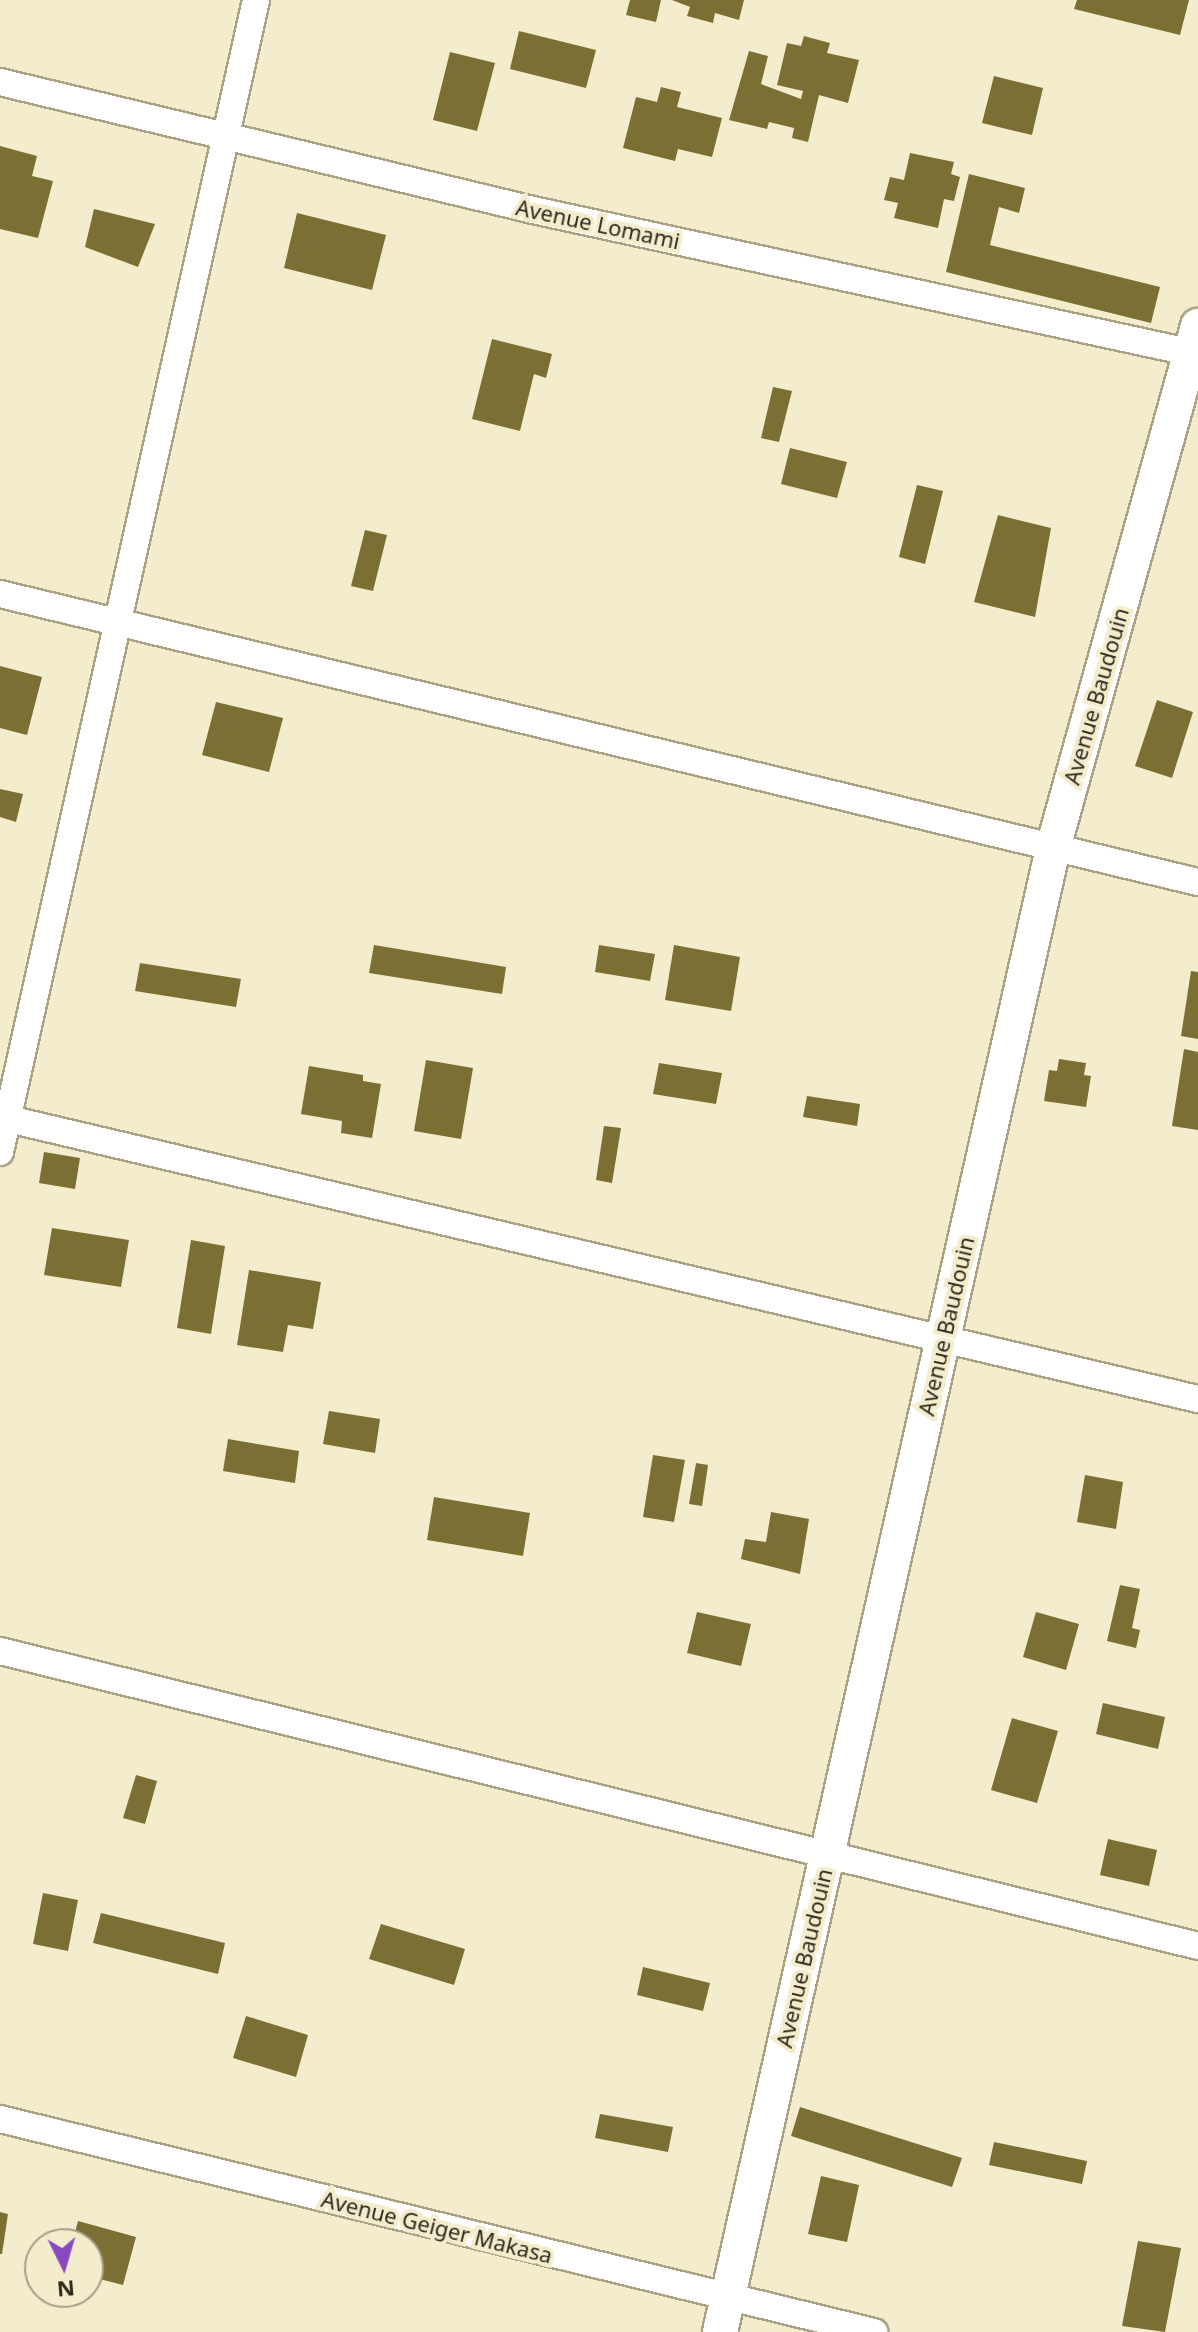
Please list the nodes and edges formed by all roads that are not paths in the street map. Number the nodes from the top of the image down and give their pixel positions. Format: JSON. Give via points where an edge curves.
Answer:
{"nodes":[{"id":1,"x":256,"y":0,"type":"edge"},
{"id":2,"x":0,"y":82,"type":"edge"},
{"id":3,"x":223,"y":137,"type":"junction"},
{"id":4,"x":1196,"y":344,"type":"edge"},
{"id":5,"x":0,"y":594,"type":"edge"},
{"id":6,"x":115,"y":621,"type":"junction"},
{"id":7,"x":1053,"y":848,"type":"junction"},
{"id":8,"x":1198,"y":882,"type":"edge"},
{"id":9,"x":4,"y":1118,"type":"edge"},
{"id":10,"x":0,"y":1152,"type":"edge"},
{"id":11,"x":943,"y":1339,"type":"junction"},
{"id":12,"x":1198,"y":1399,"type":"edge"},
{"id":13,"x":0,"y":1651,"type":"edge"},
{"id":14,"x":827,"y":1854,"type":"junction"},
{"id":15,"x":1198,"y":1946,"type":"edge"},
{"id":16,"x":0,"y":2119,"type":"edge"},
{"id":17,"x":727,"y":2298,"type":"junction"},
{"id":18,"x":720,"y":2332,"type":"edge"},
{"id":19,"x":874,"y":2332,"type":"edge"}],
"edges":[{"from":1,"to":3,"type":"street"},
{"from":2,"to":3,"type":"street","name":"Avenue Lomami"},
{"from":3,"to":4,"type":"street","name":"Avenue Lomami","via":[[548,214]]},
{"from":3,"to":6,"type":"street"},
{"from":4,"to":7,"type":"street","name":"Avenue Baudouin"},
{"from":5,"to":6,"type":"street"},
{"from":6,"to":7,"type":"street"},
{"from":6,"to":9,"type":"street"},
{"from":7,"to":8,"type":"street"},
{"from":7,"to":11,"type":"street","name":"Avenue Baudouin"},
{"from":9,"to":10,"type":"street"},
{"from":9,"to":11,"type":"street"},
{"from":11,"to":12,"type":"street"},
{"from":11,"to":14,"type":"street","name":"Avenue Baudouin"},
{"from":13,"to":14,"type":"street"},
{"from":14,"to":15,"type":"street"},
{"from":14,"to":17,"type":"street","name":"Avenue Baudouin"},
{"from":16,"to":17,"type":"street","name":"Avenue Geiger Makasa"},
{"from":17,"to":18,"type":"street","name":"Avenue Baudouin"},
{"from":17,"to":19,"type":"street","name":"Avenue Geiger Makasa"}]}
